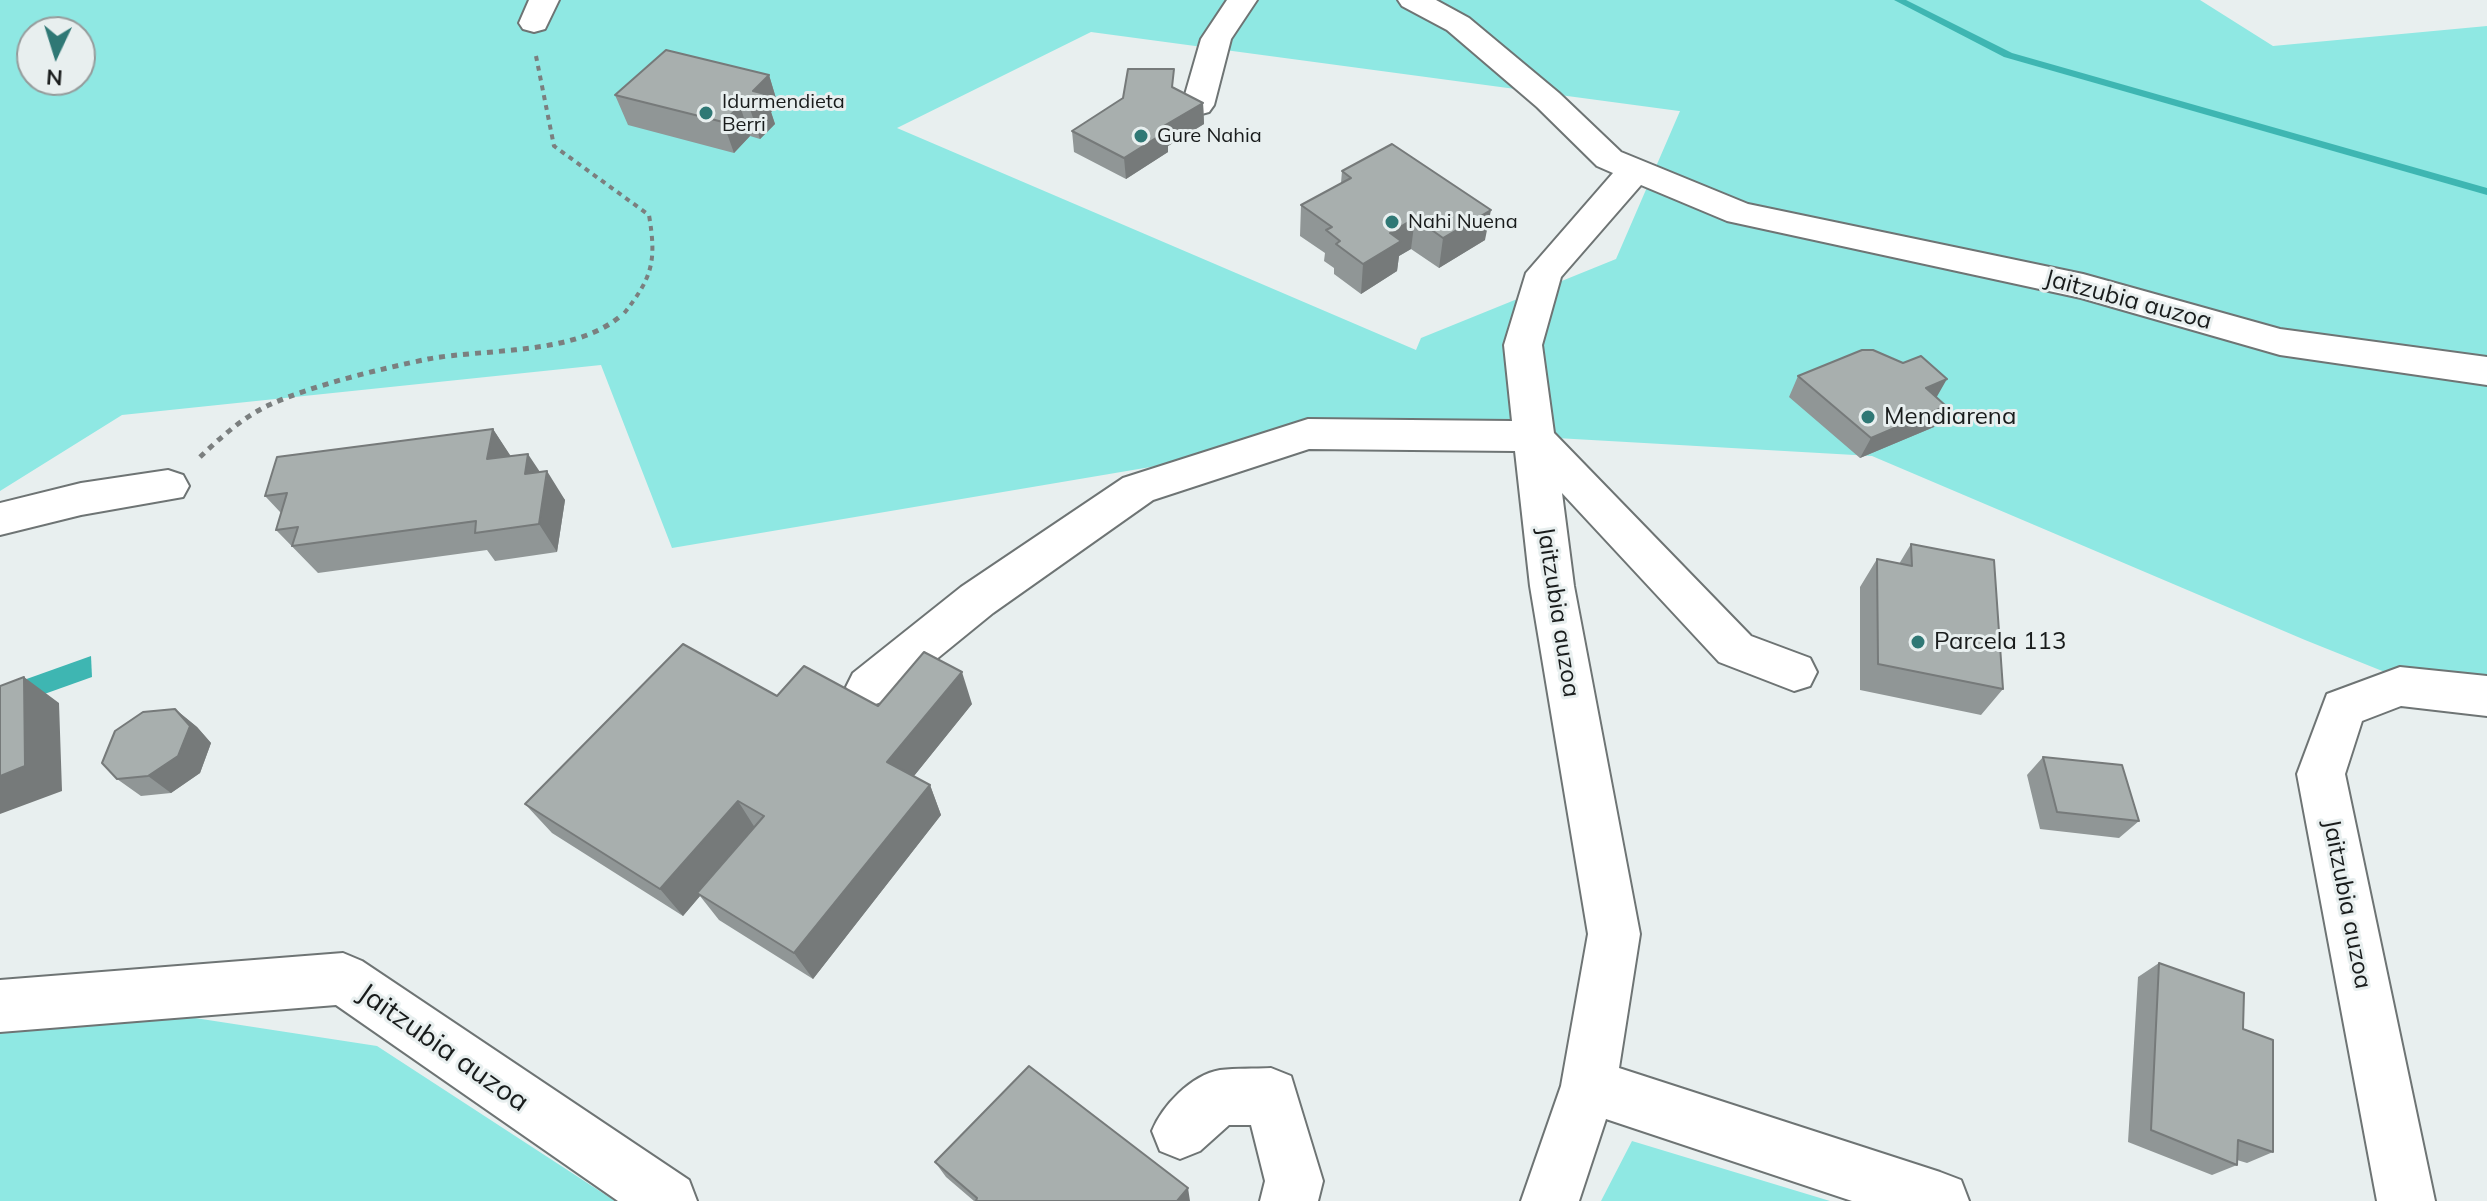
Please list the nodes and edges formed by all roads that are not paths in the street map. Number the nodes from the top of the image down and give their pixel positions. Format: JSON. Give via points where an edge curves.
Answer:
{"nodes":[{"id":1,"x":1242,"y":0,"type":"edge"},
{"id":2,"x":1413,"y":0,"type":"edge"},
{"id":3,"x":1198,"y":105,"type":"edge"},
{"id":4,"x":1635,"y":170,"type":"junction"},
{"id":5,"x":2487,"y":371,"type":"edge"},
{"id":6,"x":1532,"y":436,"type":"junction"},
{"id":7,"x":168,"y":486,"type":"road end"},
{"id":8,"x":0,"y":519,"type":"edge"},
{"id":9,"x":1794,"y":672,"type":"dead end"},
{"id":10,"x":869,"y":687,"type":"dead end"},
{"id":11,"x":2487,"y":696,"type":"edge"},
{"id":12,"x":0,"y":1006,"type":"edge"},
{"id":13,"x":1589,"y":1086,"type":"junction"},
{"id":14,"x":1180,"y":1131,"type":"dead end"},
{"id":15,"x":668,"y":1201,"type":"edge"},
{"id":16,"x":1289,"y":1201,"type":"edge"},
{"id":17,"x":1550,"y":1201,"type":"edge"},
{"id":18,"x":1940,"y":1201,"type":"edge"},
{"id":19,"x":2406,"y":1201,"type":"edge"}],
"edges":[{"from":1,"to":3,"type":"street","via":[[1216,39]]},
{"from":2,"to":4,"type":"street","name":"Jaitzubia auzoa","via":[[1458,24],[1609,159]]},
{"from":4,"to":5,"type":"street","name":"Jaitzubia auzoa","via":[[1739,213],[2083,286],[2280,342]]},
{"from":4,"to":6,"type":"street","name":"Jaitzubia auzoa","via":[[1544,273],[1523,345]]},
{"from":6,"to":9,"type":"street","via":[[1735,649]]},
{"from":6,"to":10,"type":"street","via":[[1308,434],[1138,489],[977,600]]},
{"from":6,"to":13,"type":"street","name":"Jaitzubia auzoa","via":[[1554,601],[1614,934]]},
{"from":7,"to":8,"type":"street","via":[[81,499]]},
{"from":11,"to":19,"type":"street","name":"Jaitzubia auzoa","via":[[2400,686],[2343,708],[2321,774]]},
{"from":12,"to":15,"type":"street","name":"Jaitzubia auzoa","via":[[343,979]]},
{"from":13,"to":17,"type":"street","name":"Jaitzubia auzoa"},
{"from":13,"to":18,"type":"street"},
{"from":14,"to":16,"type":"street","via":[[1218,1098],[1271,1096],[1294,1181]]}]}
